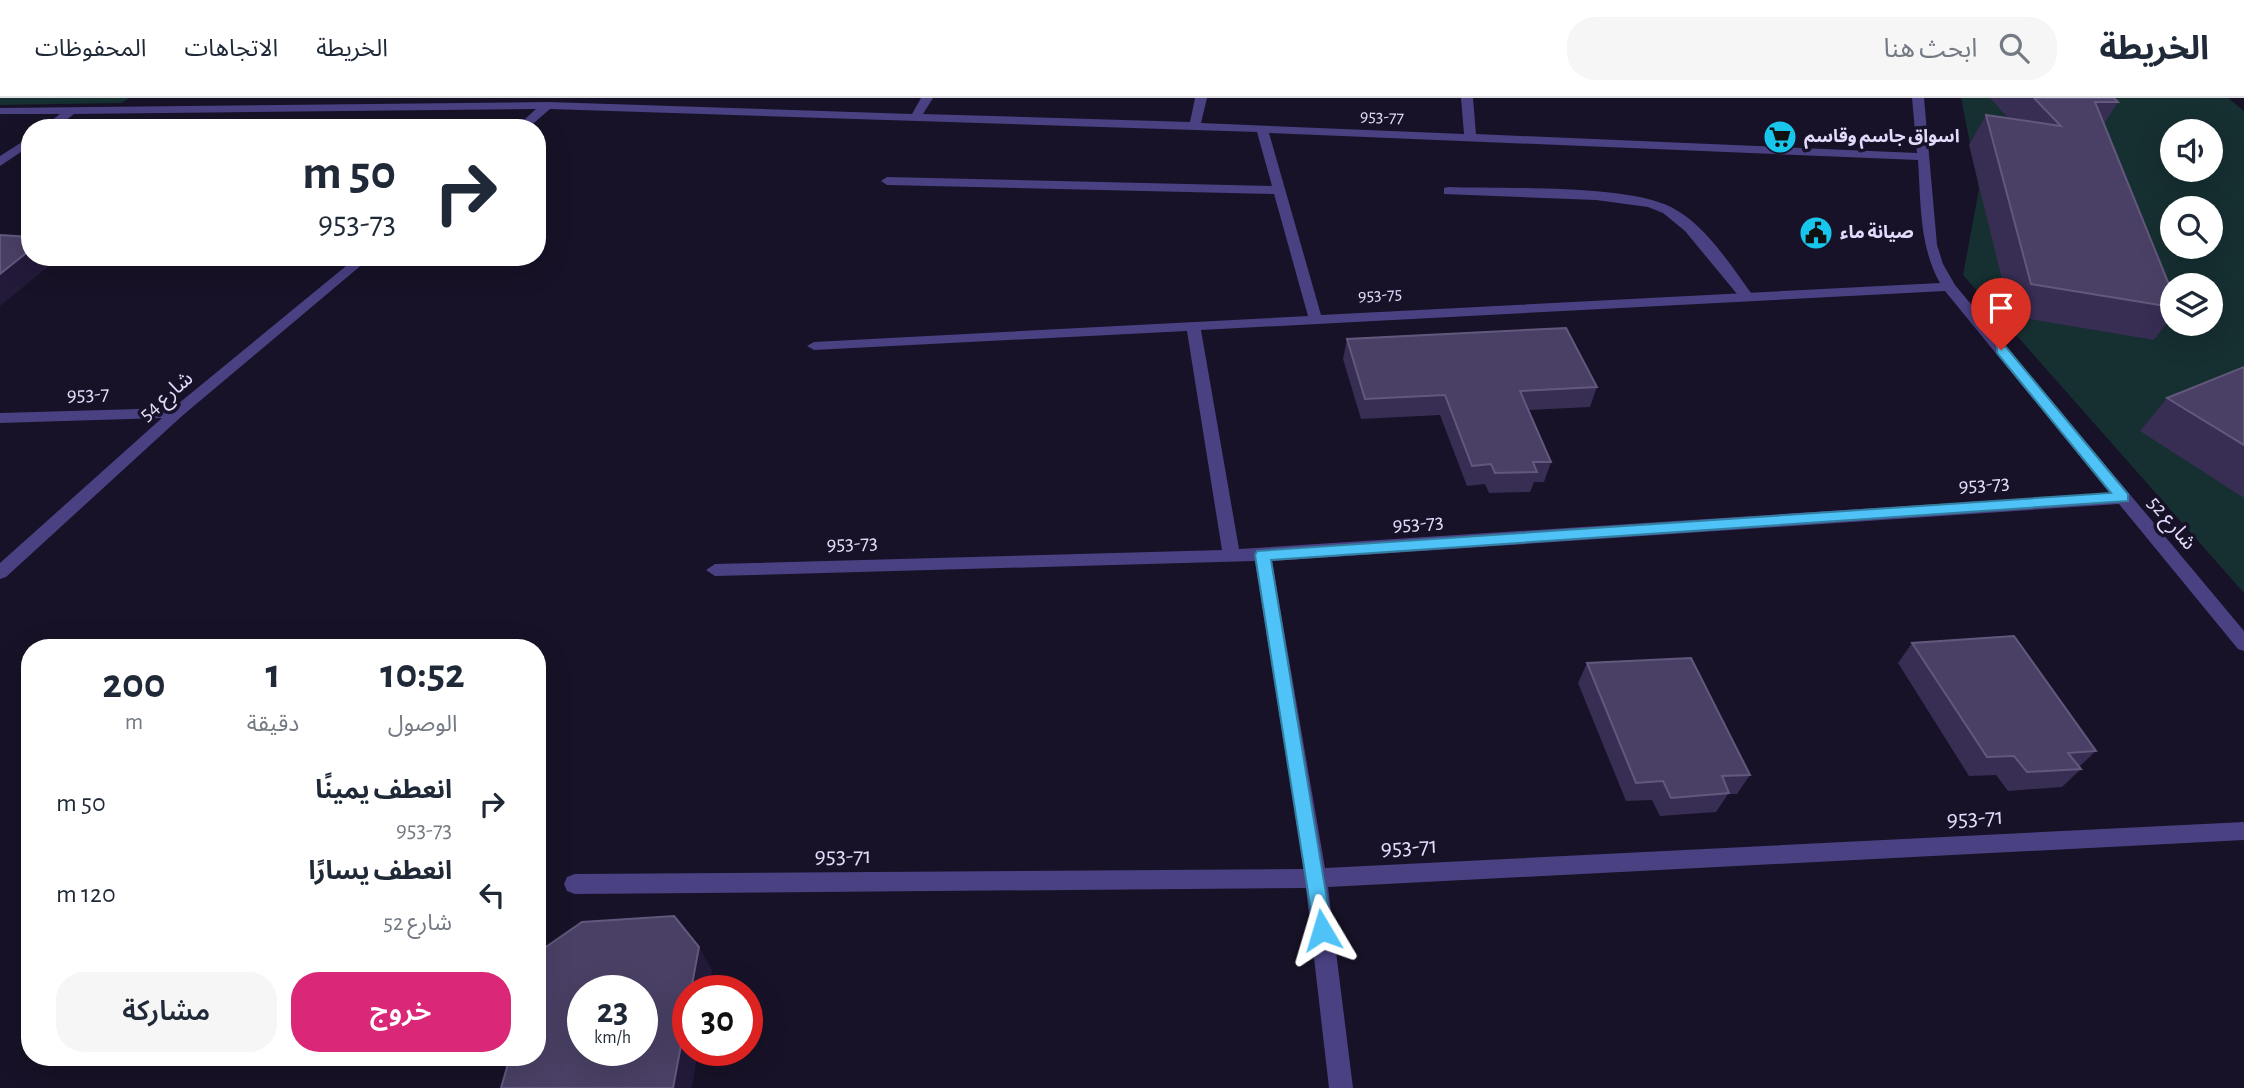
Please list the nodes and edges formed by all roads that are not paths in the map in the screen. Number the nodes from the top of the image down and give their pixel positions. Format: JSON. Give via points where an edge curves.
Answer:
{"nodes":[{"id":1,"x":927,"y":98,"type":"edge"},
{"id":2,"x":1201,"y":98,"type":"edge"},
{"id":3,"x":1467,"y":98,"type":"edge"},
{"id":4,"x":1918,"y":98,"type":"edge"},
{"id":5,"x":551,"y":102,"type":"edge"},
{"id":6,"x":72,"y":110,"type":"junction"},
{"id":7,"x":0,"y":111,"type":"edge"},
{"id":8,"x":915,"y":118,"type":"junction"},
{"id":9,"x":60,"y":119,"type":"edge"},
{"id":10,"x":531,"y":119,"type":"edge"},
{"id":11,"x":1195,"y":126,"type":"junction"},
{"id":12,"x":1262,"y":129,"type":"junction"},
{"id":13,"x":1470,"y":138,"type":"junction"},
{"id":14,"x":21,"y":147,"type":"edge"},
{"id":15,"x":1923,"y":157,"type":"junction"},
{"id":16,"x":0,"y":162,"type":"edge"},
{"id":17,"x":887,"y":181,"type":"dead end"},
{"id":18,"x":1279,"y":190,"type":"junction"},
{"id":19,"x":1448,"y":191,"type":"dead end"},
{"id":20,"x":354,"y":266,"type":"edge"},
{"id":21,"x":1949,"y":287,"type":"junction"},
{"id":22,"x":1747,"y":297,"type":"junction"},
{"id":23,"x":1315,"y":318,"type":"junction"},
{"id":24,"x":1193,"y":325,"type":"junction"},
{"id":25,"x":814,"y":346,"type":"dead end"},
{"id":26,"x":177,"y":413,"type":"junction"},
{"id":27,"x":0,"y":418,"type":"edge"},
{"id":28,"x":2123,"y":498,"type":"junction"},
{"id":29,"x":1263,"y":555,"type":"junction"},
{"id":30,"x":1232,"y":556,"type":"junction"},
{"id":31,"x":715,"y":570,"type":"dead end"},
{"id":32,"x":0,"y":573,"type":"edge"},
{"id":33,"x":2244,"y":644,"type":"edge"},
{"id":34,"x":2244,"y":831,"type":"edge"},
{"id":35,"x":1316,"y":878,"type":"junction"},
{"id":36,"x":575,"y":884,"type":"dead end"},
{"id":37,"x":1341,"y":1088,"type":"edge"}],
"edges":[{"from":1,"to":8,"type":"street"},
{"from":2,"to":11,"type":"street"},
{"from":3,"to":13,"type":"street"},
{"from":4,"to":15,"type":"street","name":"شارع 52"},
{"from":5,"to":6,"type":"street","name":"953-77"},
{"from":5,"to":8,"type":"street","name":"953-77"},
{"from":5,"to":10,"type":"street"},
{"from":6,"to":7,"type":"street","name":"953-77"},
{"from":6,"to":9,"type":"street"},
{"from":8,"to":11,"type":"street","name":"953-77"},
{"from":11,"to":12,"type":"street","name":"953-77"},
{"from":12,"to":13,"type":"street","name":"953-77"},
{"from":12,"to":18,"type":"street"},
{"from":13,"to":15,"type":"street","name":"953-77"},
{"from":14,"to":16,"type":"street"},
{"from":15,"to":21,"type":"street","name":"شارع 52","via":[[1931,246]]},
{"from":17,"to":18,"type":"street"},
{"from":18,"to":23,"type":"street"},
{"from":19,"to":22,"type":"street","via":[[1633,200],[1666,209],[1701,241]]},
{"from":20,"to":26,"type":"street","name":"شارع 54"},
{"from":21,"to":22,"type":"street","name":"953-75"},
{"from":21,"to":28,"type":"street","name":"شارع 52"},
{"from":22,"to":23,"type":"street","name":"953-75"},
{"from":23,"to":24,"type":"street","name":"953-75"},
{"from":24,"to":25,"type":"street","name":"953-75"},
{"from":24,"to":30,"type":"street"},
{"from":26,"to":27,"type":"street","name":"953-7"},
{"from":26,"to":32,"type":"street","name":"شارع 54"},
{"from":28,"to":29,"type":"street","name":"953-73"},
{"from":28,"to":33,"type":"street","name":"شارع 52"},
{"from":29,"to":30,"type":"street","name":"953-73"},
{"from":29,"to":35,"type":"street"},
{"from":30,"to":31,"type":"street","name":"953-73"},
{"from":34,"to":35,"type":"street","name":"953-71"},
{"from":35,"to":36,"type":"street","name":"953-71"},
{"from":35,"to":37,"type":"street"}]}
